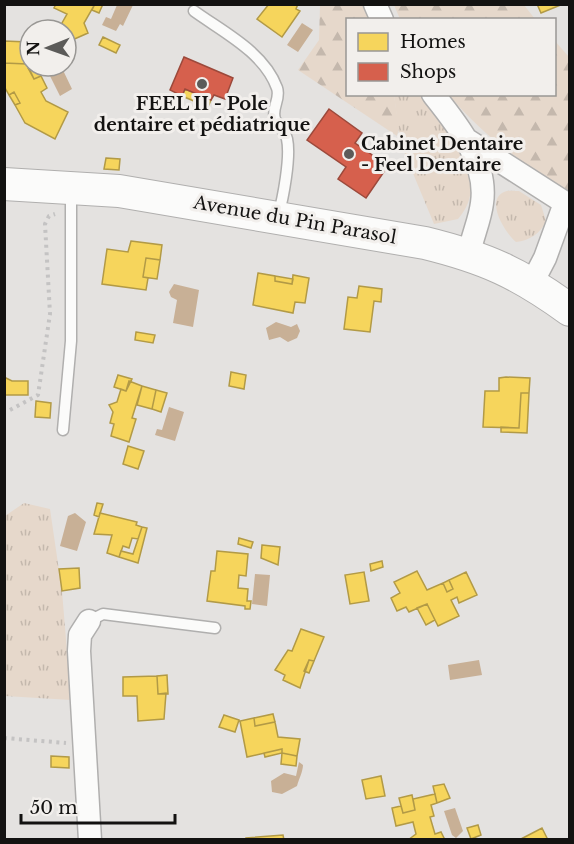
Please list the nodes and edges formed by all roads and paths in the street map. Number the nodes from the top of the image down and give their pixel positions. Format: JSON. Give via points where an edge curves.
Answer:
{"nodes":[{"id":1,"x":375,"y":4,"type":"edge"},
{"id":2,"x":194,"y":11,"type":"dead end"},
{"id":3,"x":381,"y":18,"type":"edge"},
{"id":4,"x":434,"y":96,"type":"edge"},
{"id":5,"x":465,"y":139,"type":"junction"},
{"id":6,"x":4,"y":184,"type":"edge"},
{"id":7,"x":71,"y":201,"type":"junction"},
{"id":8,"x":567,"y":204,"type":"edge"},
{"id":9,"x":278,"y":217,"type":"junction"},
{"id":10,"x":469,"y":254,"type":"junction"},
{"id":11,"x":532,"y":284,"type":"junction"},
{"id":12,"x":570,"y":310,"type":"edge"},
{"id":13,"x":10,"y":410,"type":"dead end"},
{"id":14,"x":63,"y":430,"type":"dead end"},
{"id":15,"x":89,"y":621,"type":"joint"},
{"id":16,"x":215,"y":628,"type":"dead end"},
{"id":17,"x":4,"y":738,"type":"edge"},
{"id":18,"x":84,"y":743,"type":"junction"},
{"id":19,"x":90,"y":840,"type":"edge"}],
"edges":[{"from":1,"to":3,"type":"street"},
{"from":2,"to":9,"type":"lane","via":[[260,58],[277,87],[275,120],[287,139]]},
{"from":4,"to":5,"type":"street"},
{"from":5,"to":8,"type":"street"},
{"from":5,"to":10,"type":"street","via":[[475,160],[482,192]]},
{"from":6,"to":7,"type":"street","name":"Avenue du Pin Parasol"},
{"from":7,"to":9,"type":"street","name":"Avenue du Pin Parasol","via":[[119,190]]},
{"from":7,"to":13,"type":"path","via":[[49,216],[45,224],[50,314],[38,395]]},
{"from":7,"to":14,"type":"lane","via":[[71,341]]},
{"from":8,"to":11,"type":"street"},
{"from":9,"to":10,"type":"street","name":"Avenue du Pin Parasol"},
{"from":10,"to":11,"type":"street","name":"Avenue du Pin Parasol"},
{"from":11,"to":12,"type":"street","name":"Avenue du Pin Parasol"},
{"from":15,"to":16,"type":"lane","via":[[103,614]]},
{"from":15,"to":18,"type":"street","via":[[80,635],[79,651]]},
{"from":17,"to":18,"type":"path"},
{"from":18,"to":19,"type":"street"}]}
